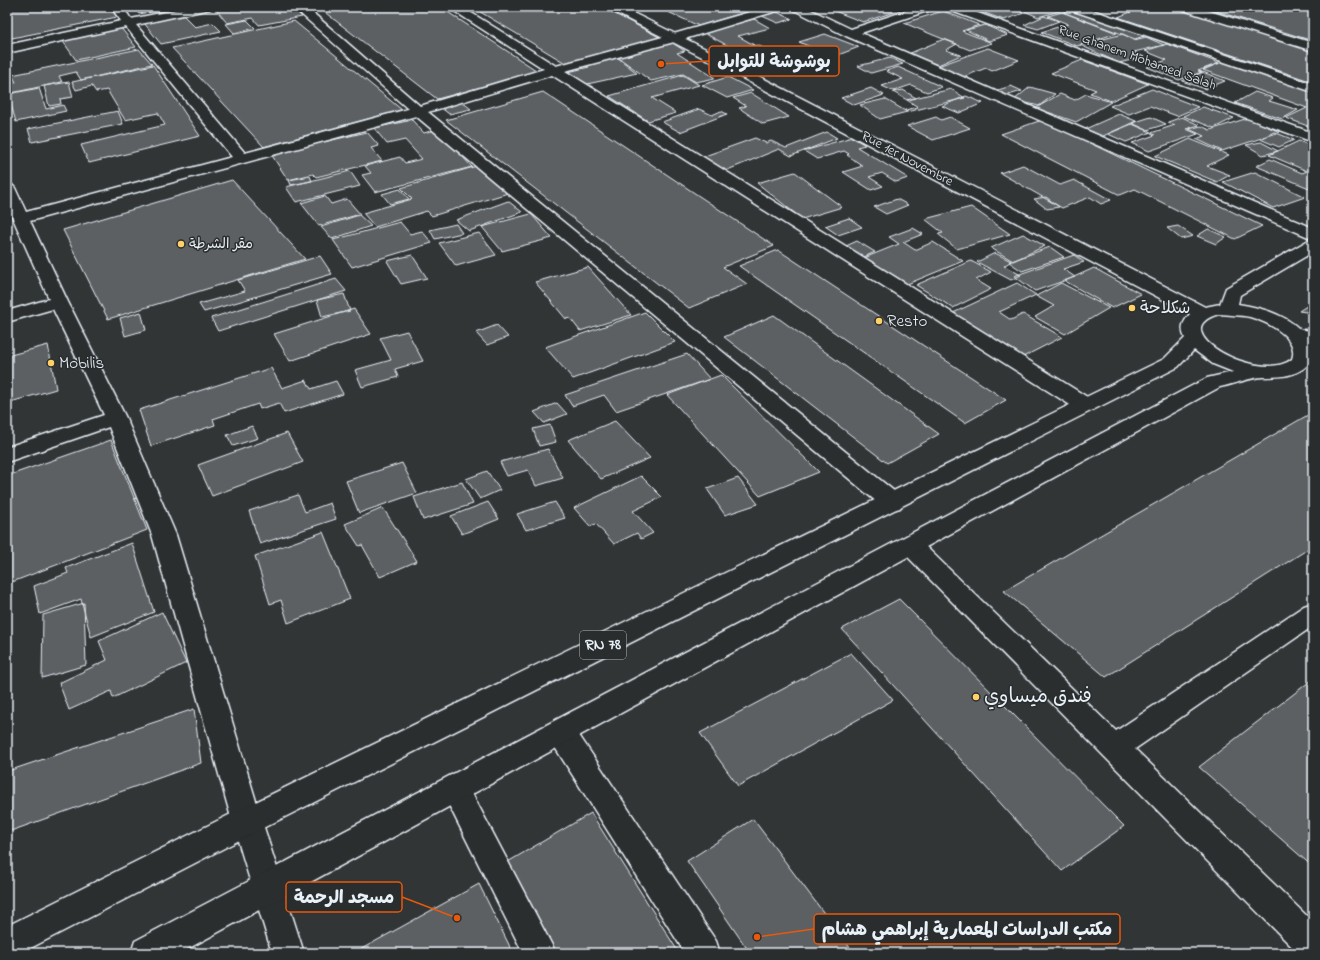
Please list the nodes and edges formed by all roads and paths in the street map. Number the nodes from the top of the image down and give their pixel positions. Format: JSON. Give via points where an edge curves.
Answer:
{"nodes":[{"id":1,"x":117,"y":7,"type":"edge"},
{"id":2,"x":206,"y":7,"type":"edge"},
{"id":3,"x":299,"y":7,"type":"edge"},
{"id":4,"x":454,"y":7,"type":"edge"},
{"id":5,"x":612,"y":7,"type":"edge"},
{"id":6,"x":779,"y":7,"type":"edge"},
{"id":7,"x":796,"y":7,"type":"edge"},
{"id":8,"x":929,"y":7,"type":"edge"},
{"id":9,"x":950,"y":7,"type":"edge"},
{"id":10,"x":1072,"y":7,"type":"edge"},
{"id":11,"x":1103,"y":7,"type":"edge"},
{"id":12,"x":1184,"y":7,"type":"edge"},
{"id":13,"x":1089,"y":12,"type":"junction"},
{"id":14,"x":129,"y":24,"type":"junction"},
{"id":15,"x":850,"y":33,"type":"junction"},
{"id":16,"x":674,"y":38,"type":"junction"},
{"id":17,"x":1313,"y":48,"type":"edge"},
{"id":18,"x":7,"y":49,"type":"edge"},
{"id":19,"x":554,"y":70,"type":"junction"},
{"id":20,"x":1313,"y":88,"type":"edge"},
{"id":21,"x":418,"y":111,"type":"junction"},
{"id":22,"x":1313,"y":138,"type":"edge"},
{"id":23,"x":242,"y":159,"type":"junction"},
{"id":24,"x":7,"y":188,"type":"edge"},
{"id":25,"x":21,"y":218,"type":"junction"},
{"id":26,"x":1313,"y":234,"type":"edge"},
{"id":27,"x":1313,"y":245,"type":"edge"},
{"id":28,"x":59,"y":302,"type":"junction"},
{"id":29,"x":1228,"y":309,"type":"junction"},
{"id":30,"x":1202,"y":313,"type":"junction"},
{"id":31,"x":7,"y":317,"type":"edge"},
{"id":32,"x":1304,"y":336,"type":"edge"},
{"id":33,"x":1194,"y":339,"type":"junction"},
{"id":34,"x":1305,"y":368,"type":"edge"},
{"id":35,"x":1262,"y":371,"type":"junction"},
{"id":36,"x":1085,"y":405,"type":"junction"},
{"id":37,"x":116,"y":418,"type":"junction"},
{"id":38,"x":7,"y":455,"type":"edge"},
{"id":39,"x":892,"y":502,"type":"junction"},
{"id":40,"x":910,"y":545,"type":"junction"},
{"id":41,"x":1313,"y":613,"type":"edge"},
{"id":42,"x":561,"y":732,"type":"junction"},
{"id":43,"x":1114,"y":748,"type":"junction"},
{"id":44,"x":455,"y":789,"type":"junction"},
{"id":45,"x":247,"y":821,"type":"junction"},
{"id":46,"x":267,"y":888,"type":"junction"},
{"id":47,"x":7,"y":942,"type":"edge"},
{"id":48,"x":1313,"y":945,"type":"edge"},
{"id":49,"x":148,"y":953,"type":"edge"},
{"id":50,"x":288,"y":953,"type":"edge"},
{"id":51,"x":540,"y":953,"type":"edge"},
{"id":52,"x":704,"y":953,"type":"edge"}],
"edges":[{"from":1,"to":14,"type":"street"},
{"from":2,"to":14,"type":"street"},
{"from":3,"to":21,"type":"street"},
{"from":4,"to":19,"type":"street"},
{"from":5,"to":16,"type":"street","name":"Rue 1er Novembre"},
{"from":6,"to":16,"type":"street"},
{"from":7,"to":15,"type":"street"},
{"from":8,"to":15,"type":"street"},
{"from":9,"to":22,"type":"street","name":"Rue Ghanem Mohamed Salah"},
{"from":10,"to":13,"type":"street"},
{"from":11,"to":13,"type":"street"},
{"from":12,"to":17,"type":"street"},
{"from":13,"to":20,"type":"street"},
{"from":14,"to":18,"type":"street"},
{"from":14,"to":23,"type":"street"},
{"from":15,"to":26,"type":"street"},
{"from":16,"to":19,"type":"street"},
{"from":16,"to":30,"type":"street","name":"Rue 1er Novembre"},
{"from":19,"to":21,"type":"street"},
{"from":19,"to":36,"type":"street"},
{"from":21,"to":23,"type":"street"},
{"from":21,"to":39,"type":"street"},
{"from":23,"to":25,"type":"street"},
{"from":24,"to":25,"type":"street"},
{"from":25,"to":28,"type":"street"},
{"from":27,"to":29,"type":"street","via":[[1232,292]]},
{"from":28,"to":31,"type":"street"},
{"from":28,"to":37,"type":"street"},
{"from":29,"to":30,"type":"street"},
{"from":29,"to":32,"type":"street","via":[[1265,317]]},
{"from":30,"to":33,"type":"street","via":[[1191,324]]},
{"from":32,"to":34,"type":"street","via":[[1301,343]]},
{"from":33,"to":35,"type":"street","via":[[1221,360],[1241,368]]},
{"from":33,"to":36,"type":"street","number":"RN 78","via":[[1171,363]]},
{"from":34,"to":35,"type":"street"},
{"from":35,"to":40,"type":"street","via":[[1214,382]]},
{"from":36,"to":39,"type":"street","number":"RN 78"},
{"from":37,"to":38,"type":"street"},
{"from":37,"to":45,"type":"street","via":[[164,535]]},
{"from":39,"to":45,"type":"street","number":"RN 78"},
{"from":40,"to":42,"type":"street"},
{"from":40,"to":43,"type":"street"},
{"from":41,"to":43,"type":"street"},
{"from":42,"to":44,"type":"street"},
{"from":42,"to":52,"type":"street"},
{"from":43,"to":48,"type":"street"},
{"from":44,"to":46,"type":"street"},
{"from":44,"to":51,"type":"street"},
{"from":45,"to":46,"type":"street"},
{"from":45,"to":47,"type":"street","number":"RN 78"},
{"from":46,"to":49,"type":"street"},
{"from":46,"to":50,"type":"street"}]}
